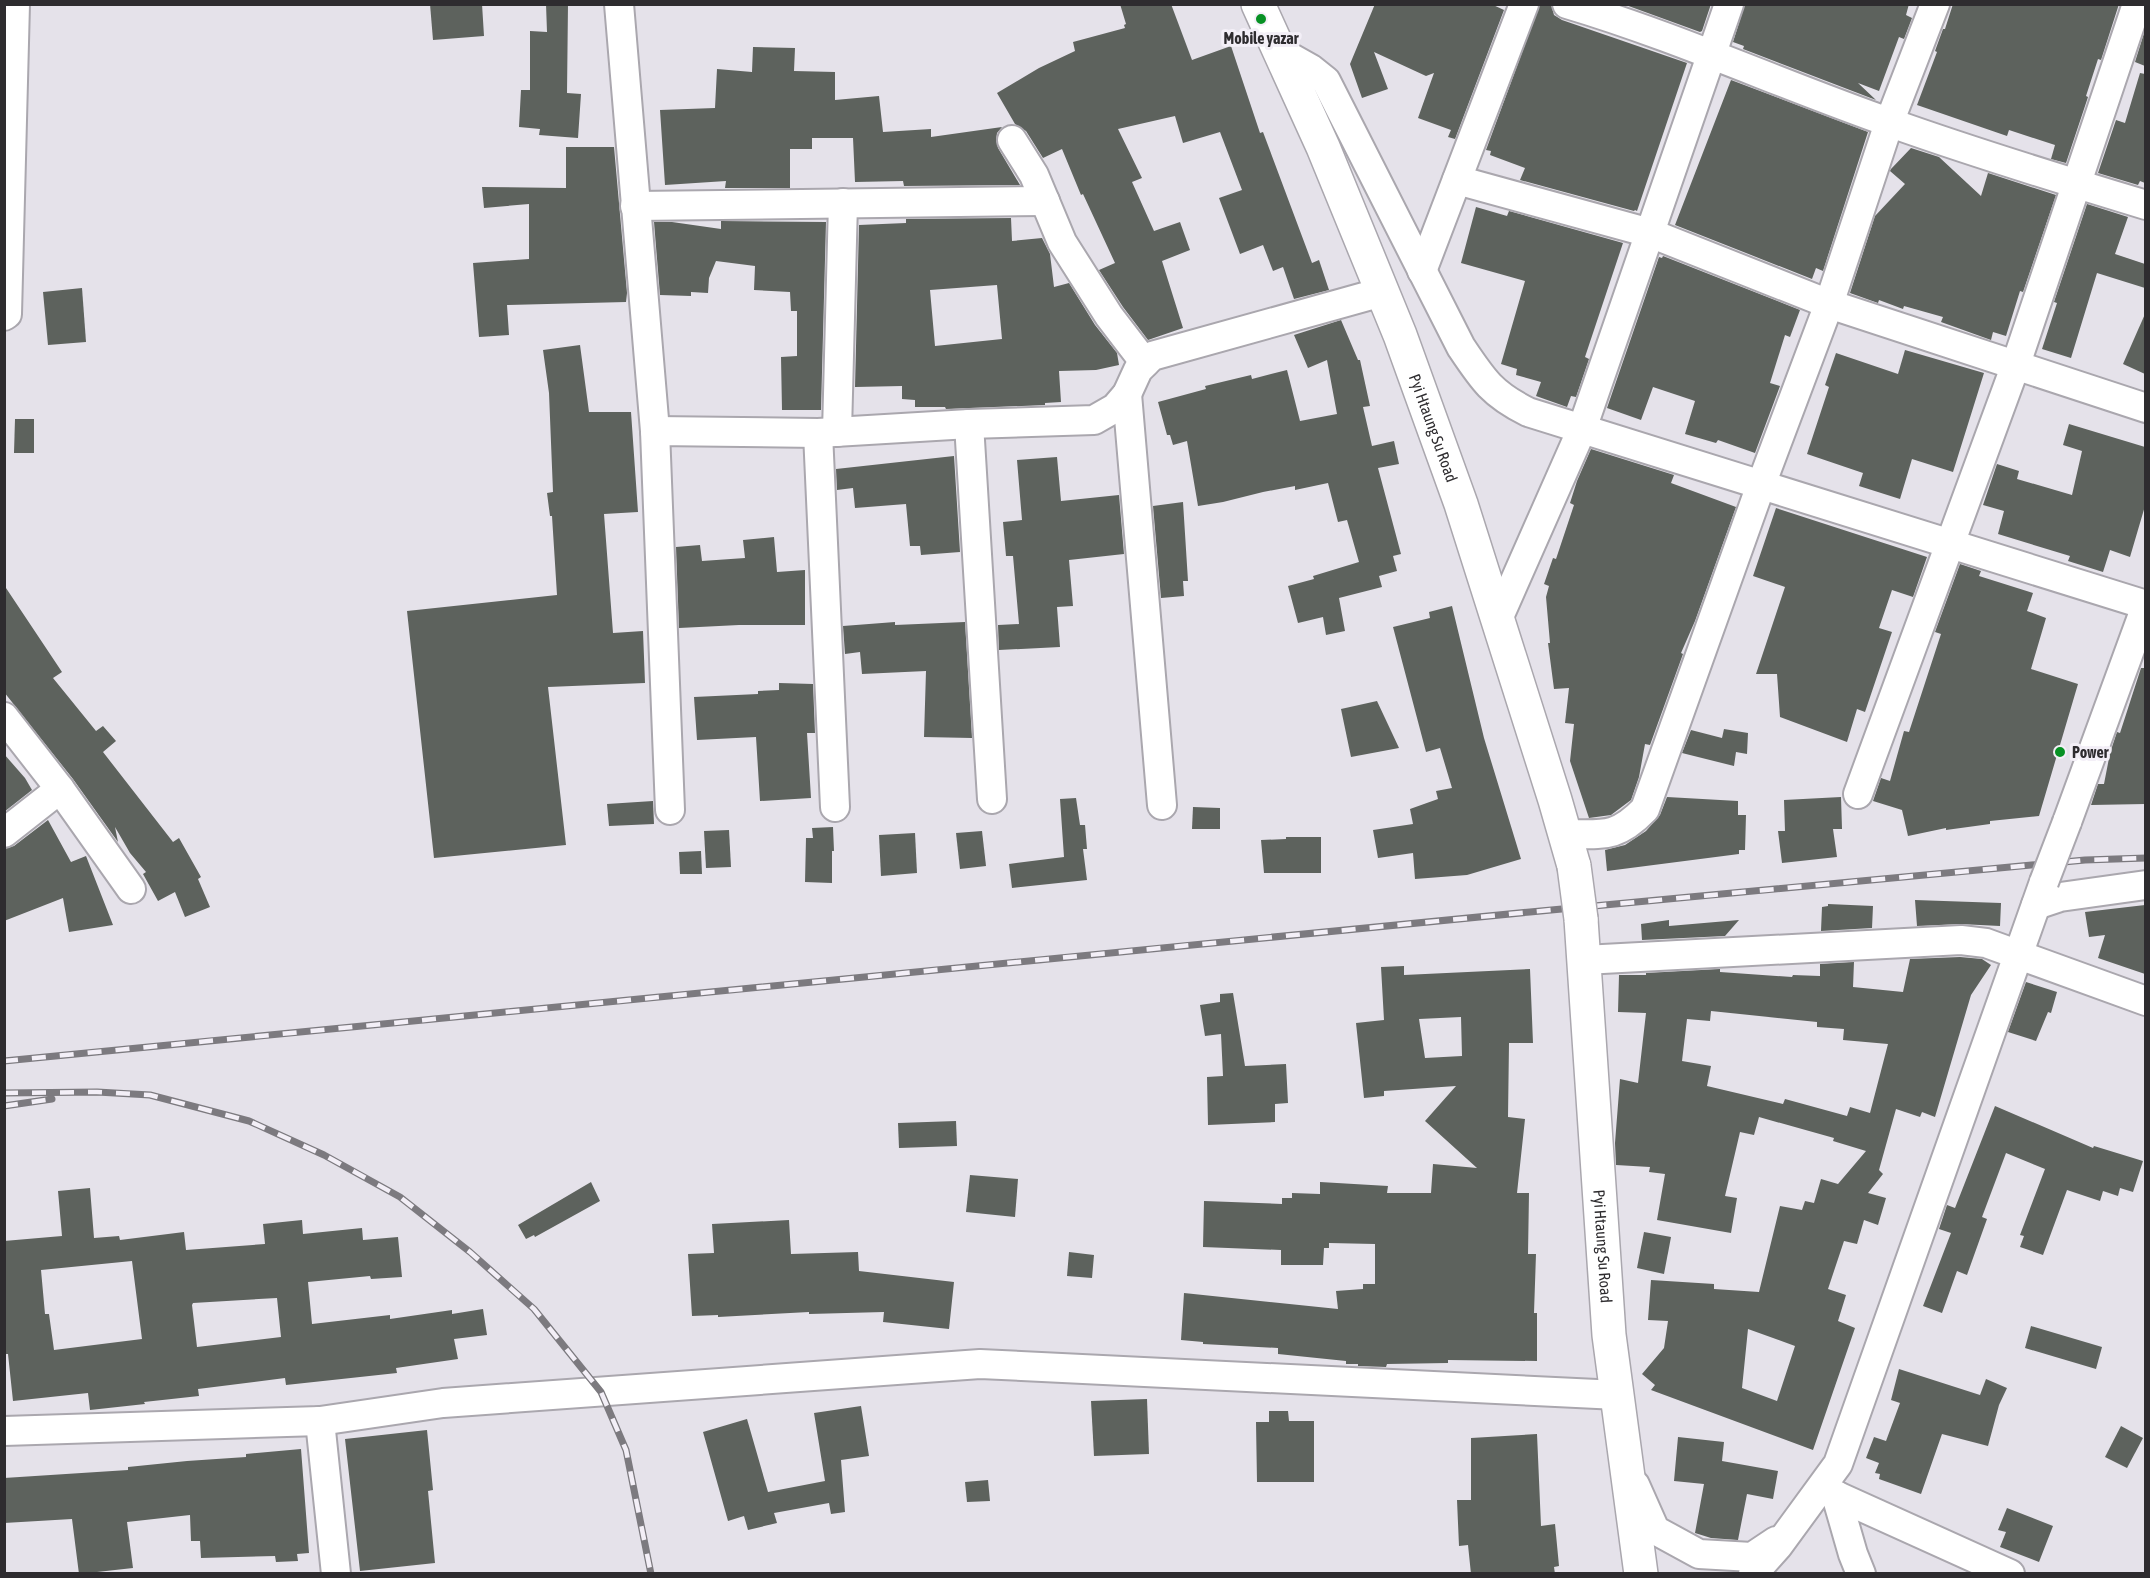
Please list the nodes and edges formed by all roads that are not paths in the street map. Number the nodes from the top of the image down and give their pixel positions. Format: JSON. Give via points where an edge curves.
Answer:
{"nodes":[{"id":1,"x":15,"y":4,"type":"edge"},
{"id":2,"x":619,"y":4,"type":"edge"},
{"id":3,"x":1258,"y":4,"type":"edge"},
{"id":4,"x":1524,"y":4,"type":"edge"},
{"id":5,"x":1567,"y":4,"type":"edge"},
{"id":6,"x":1730,"y":4,"type":"edge"},
{"id":7,"x":1935,"y":4,"type":"edge"},
{"id":8,"x":2137,"y":4,"type":"edge"},
{"id":9,"x":1279,"y":51,"type":"junction"},
{"id":10,"x":1712,"y":53,"type":"junction"},
{"id":11,"x":1890,"y":123,"type":"junction"},
{"id":12,"x":1012,"y":140,"type":"dead end"},
{"id":13,"x":1457,"y":180,"type":"junction"},
{"id":14,"x":2078,"y":184,"type":"junction"},
{"id":15,"x":1045,"y":201,"type":"junction"},
{"id":16,"x":843,"y":204,"type":"junction"},
{"id":17,"x":2145,"y":205,"type":"edge"},
{"id":18,"x":635,"y":206,"type":"junction"},
{"id":19,"x":1650,"y":233,"type":"junction"},
{"id":20,"x":1422,"y":271,"type":"junction"},
{"id":21,"x":1382,"y":292,"type":"junction"},
{"id":22,"x":1829,"y":304,"type":"junction"},
{"id":23,"x":4,"y":316,"type":"edge"},
{"id":24,"x":1145,"y":363,"type":"junction"},
{"id":25,"x":2015,"y":367,"type":"junction"},
{"id":26,"x":1127,"y":394,"type":"junction"},
{"id":27,"x":2145,"y":408,"type":"edge"},
{"id":28,"x":969,"y":423,"type":"junction"},
{"id":29,"x":1582,"y":429,"type":"junction"},
{"id":30,"x":655,"y":431,"type":"junction"},
{"id":31,"x":828,"y":433,"type":"junction"},
{"id":32,"x":1761,"y":485,"type":"junction"},
{"id":33,"x":1949,"y":544,"type":"junction"},
{"id":34,"x":2145,"y":605,"type":"edge"},
{"id":35,"x":1498,"y":619,"type":"junction"},
{"id":36,"x":4,"y":717,"type":"edge"},
{"id":37,"x":60,"y":789,"type":"junction"},
{"id":38,"x":1858,"y":794,"type":"dead end"},
{"id":39,"x":992,"y":799,"type":"dead end"},
{"id":40,"x":1162,"y":805,"type":"dead end"},
{"id":41,"x":835,"y":807,"type":"dead end"},
{"id":42,"x":670,"y":810,"type":"dead end"},
{"id":43,"x":4,"y":833,"type":"edge"},
{"id":44,"x":1564,"y":834,"type":"junction"},
{"id":45,"x":2145,"y":885,"type":"edge"},
{"id":46,"x":131,"y":890,"type":"dead end"},
{"id":47,"x":2040,"y":894,"type":"junction"},
{"id":48,"x":2018,"y":955,"type":"junction"},
{"id":49,"x":1584,"y":960,"type":"junction"},
{"id":50,"x":2145,"y":1001,"type":"edge"},
{"id":51,"x":1618,"y":1395,"type":"junction"},
{"id":52,"x":320,"y":1422,"type":"junction"},
{"id":53,"x":4,"y":1431,"type":"edge"},
{"id":54,"x":1627,"y":1470,"type":"junction"},
{"id":55,"x":1829,"y":1492,"type":"junction"},
{"id":56,"x":1788,"y":1533,"type":"junction"},
{"id":57,"x":336,"y":1574,"type":"edge"},
{"id":58,"x":1641,"y":1574,"type":"edge"},
{"id":59,"x":1753,"y":1574,"type":"edge"},
{"id":60,"x":1861,"y":1574,"type":"edge"},
{"id":61,"x":2010,"y":1574,"type":"edge"}],
"edges":[{"from":1,"to":23,"type":"street"},
{"from":2,"to":18,"type":"street"},
{"from":3,"to":9,"type":"highway","name":"Pyi Htaung Su Road"},
{"from":4,"to":13,"type":"street"},
{"from":5,"to":10,"type":"street"},
{"from":6,"to":10,"type":"street"},
{"from":7,"to":11,"type":"street"},
{"from":8,"to":14,"type":"street"},
{"from":9,"to":20,"type":"street","via":[[1326,81]]},
{"from":9,"to":21,"type":"highway","name":"Pyi Htaung Su Road"},
{"from":10,"to":11,"type":"street"},
{"from":10,"to":19,"type":"street"},
{"from":11,"to":14,"type":"street"},
{"from":11,"to":22,"type":"street"},
{"from":12,"to":15,"type":"street"},
{"from":13,"to":19,"type":"street"},
{"from":13,"to":20,"type":"street"},
{"from":14,"to":17,"type":"street"},
{"from":14,"to":25,"type":"street"},
{"from":15,"to":16,"type":"street"},
{"from":15,"to":24,"type":"street","via":[[1062,242],[1109,316]]},
{"from":16,"to":18,"type":"street"},
{"from":16,"to":31,"type":"street"},
{"from":18,"to":30,"type":"street"},
{"from":19,"to":22,"type":"street"},
{"from":19,"to":29,"type":"street"},
{"from":20,"to":29,"type":"street","via":[[1461,347],[1483,380],[1505,400],[1528,412]]},
{"from":21,"to":24,"type":"street","via":[[1152,356]]},
{"from":21,"to":35,"type":"highway","name":"Pyi Htaung Su Road","via":[[1461,504]]},
{"from":22,"to":25,"type":"street"},
{"from":22,"to":32,"type":"street"},
{"from":24,"to":26,"type":"street"},
{"from":25,"to":27,"type":"street"},
{"from":25,"to":33,"type":"street"},
{"from":26,"to":28,"type":"street","via":[[1115,408],[1094,420]]},
{"from":26,"to":40,"type":"street"},
{"from":28,"to":31,"type":"street"},
{"from":28,"to":39,"type":"street"},
{"from":29,"to":32,"type":"street"},
{"from":29,"to":35,"type":"street"},
{"from":30,"to":31,"type":"street"},
{"from":30,"to":42,"type":"street"},
{"from":31,"to":41,"type":"street"},
{"from":32,"to":33,"type":"street"},
{"from":32,"to":44,"type":"street","via":[[1645,809],[1630,824],[1610,834]]},
{"from":33,"to":34,"type":"street"},
{"from":33,"to":38,"type":"street"},
{"from":34,"to":47,"type":"street","bridge":true},
{"from":35,"to":44,"type":"highway","name":"Pyi Htaung Su Road"},
{"from":36,"to":37,"type":"street"},
{"from":37,"to":43,"type":"street"},
{"from":37,"to":46,"type":"street"},
{"from":44,"to":49,"type":"highway","name":"Pyi Htaung Su Road","bridge":true,"via":[[1574,866]]},
{"from":45,"to":47,"type":"street","via":[[2060,897]]},
{"from":47,"to":48,"type":"street"},
{"from":48,"to":49,"type":"street","via":[[1986,943],[1961,940]]},
{"from":48,"to":50,"type":"street"},
{"from":48,"to":55,"type":"street"},
{"from":49,"to":51,"type":"highway","name":"Pyi Htaung Su Road","via":[[1609,1335]]},
{"from":51,"to":52,"type":"street","via":[[980,1364],[443,1403]]},
{"from":51,"to":54,"type":"highway","name":"Pyi Htaung Su Road"},
{"from":52,"to":53,"type":"street"},
{"from":52,"to":57,"type":"street"},
{"from":54,"to":56,"type":"street","via":[[1655,1530],[1699,1554],[1752,1557]]},
{"from":54,"to":58,"type":"highway","name":"Pyi Htaung Su Road"},
{"from":55,"to":56,"type":"street"},
{"from":55,"to":60,"type":"street"},
{"from":55,"to":61,"type":"street"},
{"from":56,"to":59,"type":"street"}]}
